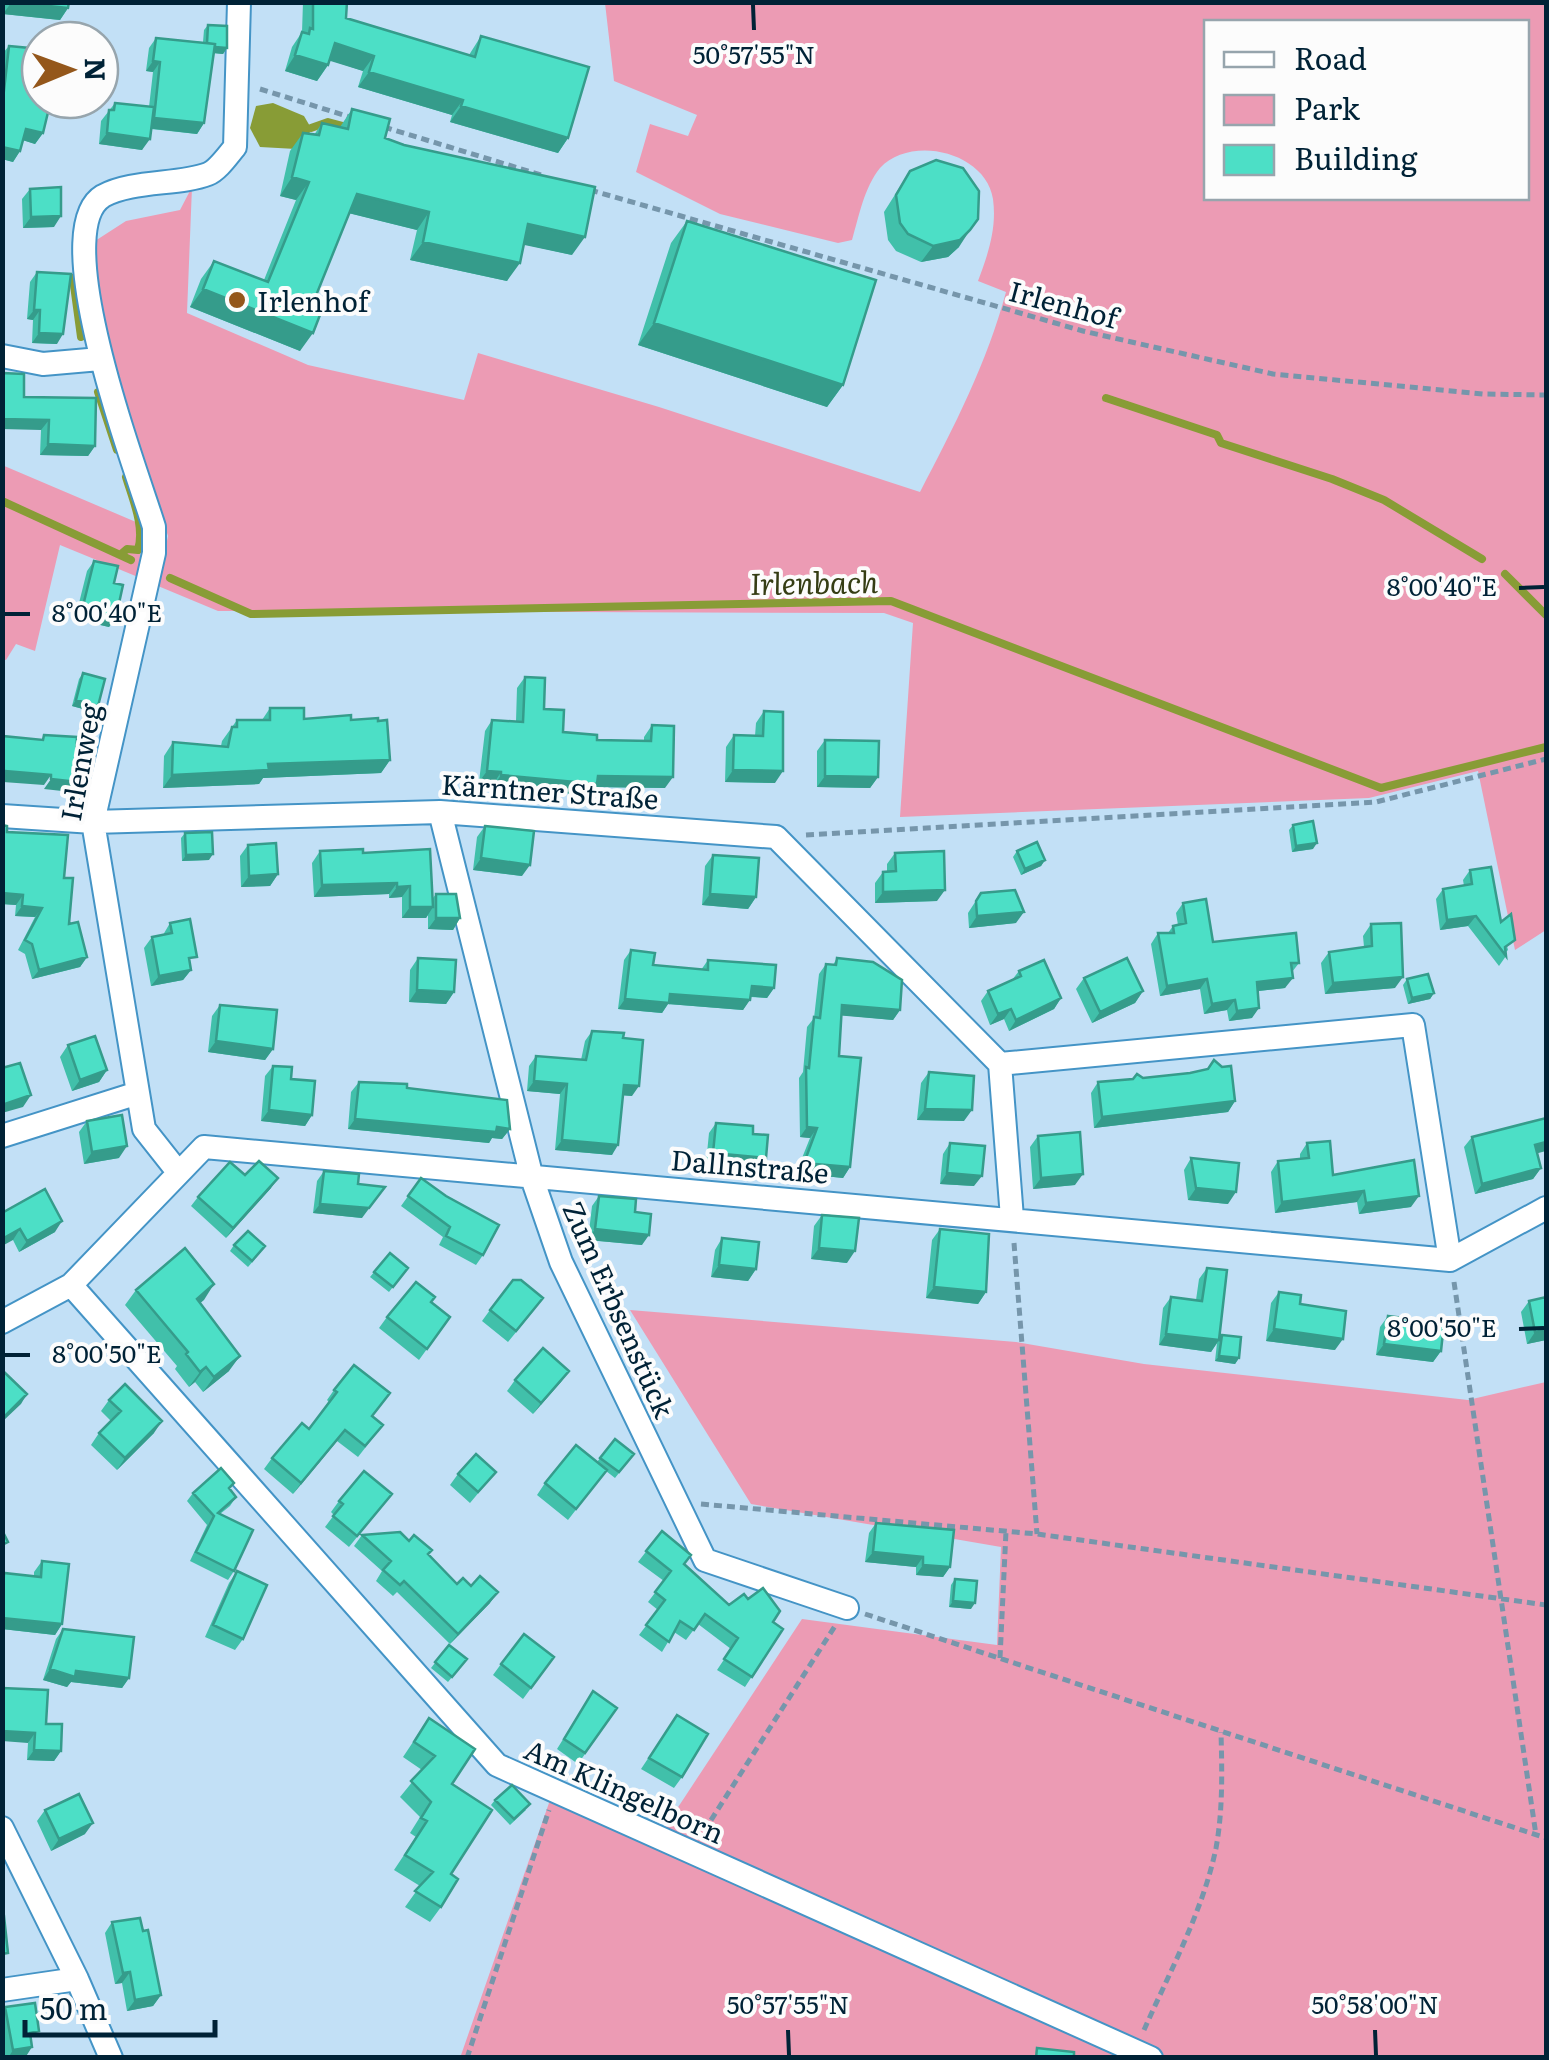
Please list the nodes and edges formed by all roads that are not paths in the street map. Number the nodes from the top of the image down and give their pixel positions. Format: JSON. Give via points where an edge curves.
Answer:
{"nodes":[{"id":1,"x":239,"y":2,"type":"edge"},
{"id":2,"x":2,"y":356,"type":"edge"},
{"id":3,"x":100,"y":359,"type":"junction"},
{"id":4,"x":440,"y":812,"type":"junction"},
{"id":5,"x":2,"y":816,"type":"edge"},
{"id":6,"x":93,"y":822,"type":"junction"},
{"id":7,"x":1000,"y":1064,"type":"junction"},
{"id":8,"x":138,"y":1093,"type":"junction"},
{"id":9,"x":2,"y":1136,"type":"edge"},
{"id":10,"x":178,"y":1172,"type":"junction"},
{"id":11,"x":532,"y":1178,"type":"junction"},
{"id":12,"x":1546,"y":1208,"type":"edge"},
{"id":13,"x":1012,"y":1218,"type":"junction"},
{"id":14,"x":1450,"y":1260,"type":"junction"},
{"id":15,"x":71,"y":1285,"type":"junction"},
{"id":16,"x":2,"y":1322,"type":"edge"},
{"id":17,"x":847,"y":1608,"type":"road end"},
{"id":18,"x":2,"y":1828,"type":"edge"},
{"id":19,"x":77,"y":1979,"type":"junction"},
{"id":20,"x":2,"y":1990,"type":"edge"},
{"id":21,"x":1143,"y":2054,"type":"edge"},
{"id":22,"x":111,"y":2058,"type":"edge"}],
"edges":[{"from":1,"to":3,"type":"street","name":"Irlenweg","via":[[235,147],[210,174],[102,196],[89,212],[84,242]]},
{"from":2,"to":3,"type":"street","via":[[43,364]]},
{"from":3,"to":6,"type":"street","name":"Irlenweg","via":[[154,528],[154,553]]},
{"from":4,"to":6,"type":"street","name":"Kärntner Straße"},
{"from":4,"to":7,"type":"street","name":"Kärntner Straße","via":[[776,837]]},
{"from":4,"to":11,"type":"street","name":"Zum Erbsenstück"},
{"from":5,"to":6,"type":"street","name":"Kärntner Straße"},
{"from":6,"to":8,"type":"street","name":"Irlenweg"},
{"from":7,"to":13,"type":"street"},
{"from":7,"to":14,"type":"street","via":[[1413,1025]]},
{"from":8,"to":9,"type":"street"},
{"from":8,"to":10,"type":"street","name":"Irlenweg","via":[[144,1128]]},
{"from":10,"to":11,"type":"street","name":"Dallnstraße","via":[[204,1146]]},
{"from":10,"to":15,"type":"street","name":"Dallnstraße"},
{"from":11,"to":13,"type":"street","name":"Dallnstraße"},
{"from":11,"to":17,"type":"street","name":"Zum Erbsenstück","via":[[560,1262],[705,1560]]},
{"from":12,"to":14,"type":"street"},
{"from":13,"to":14,"type":"street","name":"Dallnstraße"},
{"from":15,"to":16,"type":"street","name":"Dallnstraße"},
{"from":15,"to":21,"type":"street","name":"Am Klingelborn","via":[[497,1765]]},
{"from":18,"to":19,"type":"street"},
{"from":19,"to":20,"type":"street"},
{"from":19,"to":22,"type":"street"}]}
